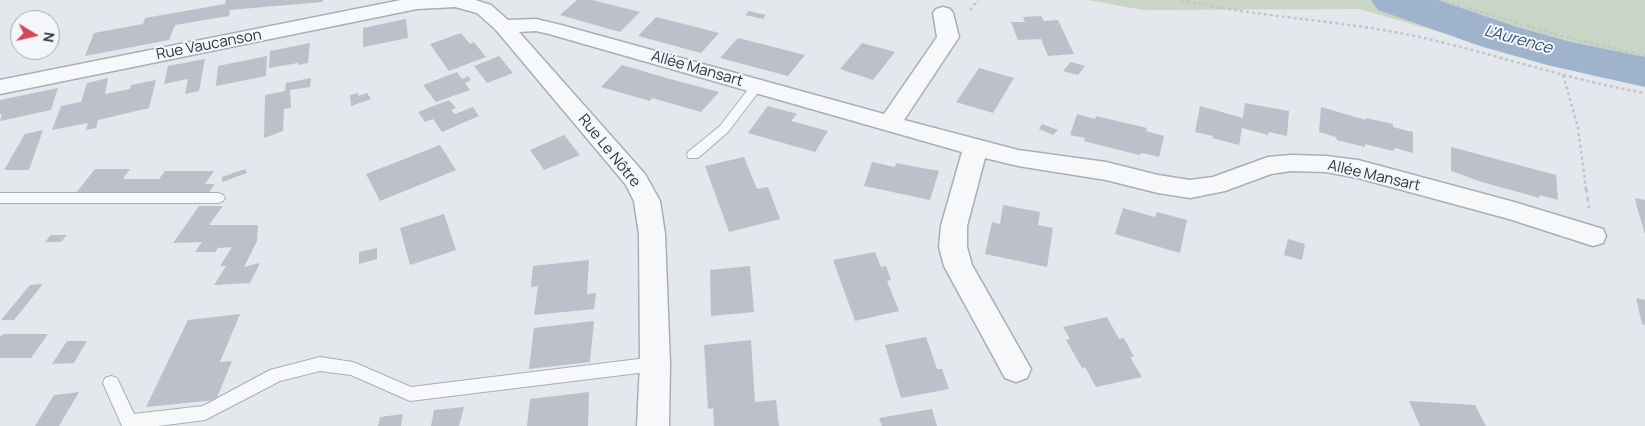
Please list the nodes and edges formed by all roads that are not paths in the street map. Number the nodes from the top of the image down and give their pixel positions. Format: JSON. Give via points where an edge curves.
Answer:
{"nodes":[{"id":1,"x":417,"y":3,"type":"joint"},
{"id":2,"x":943,"y":13,"type":"dead end"},
{"id":3,"x":503,"y":26,"type":"junction"},
{"id":4,"x":0,"y":86,"type":"edge"},
{"id":5,"x":757,"y":86,"type":"junction"},
{"id":6,"x":889,"y":124,"type":"junction"},
{"id":7,"x":976,"y":148,"type":"junction"},
{"id":8,"x":693,"y":155,"type":"dead end"},
{"id":9,"x":0,"y":198,"type":"edge"},
{"id":10,"x":218,"y":198,"type":"dead end"},
{"id":11,"x":1592,"y":236,"type":"road end"},
{"id":12,"x":654,"y":364,"type":"junction"},
{"id":13,"x":1016,"y":369,"type":"dead end"},
{"id":14,"x":111,"y":383,"type":"dead end"},
{"id":15,"x":653,"y":426,"type":"edge"}],
"edges":[{"from":1,"to":3,"type":"street","name":"Rue Le Nôtre","via":[[456,1],[484,9]]},
{"from":1,"to":4,"type":"street","name":"Rue Vaucanson"},
{"from":2,"to":6,"type":"street","via":[[948,37]]},
{"from":3,"to":5,"type":"street","name":"Allée Mansart","via":[[554,28]]},
{"from":3,"to":12,"type":"street","name":"Rue Le Nôtre","via":[[636,180],[647,201],[652,234]]},
{"from":5,"to":6,"type":"street","name":"Allée Mansart"},
{"from":5,"to":8,"type":"lane","via":[[724,129]]},
{"from":6,"to":7,"type":"street","name":"Allée Mansart"},
{"from":7,"to":11,"type":"street","name":"Allée Mansart","via":[[1190,189],[1216,185],[1268,166],[1291,162],[1326,164],[1358,169],[1505,208]]},
{"from":7,"to":13,"type":"street","via":[[954,226],[953,247],[958,266]]},
{"from":9,"to":10,"type":"lane"},
{"from":12,"to":14,"type":"lane","via":[[410,394],[353,369],[320,364],[276,375],[206,413],[129,422]]},
{"from":12,"to":15,"type":"street","name":"Rue Le Nôtre"}]}
